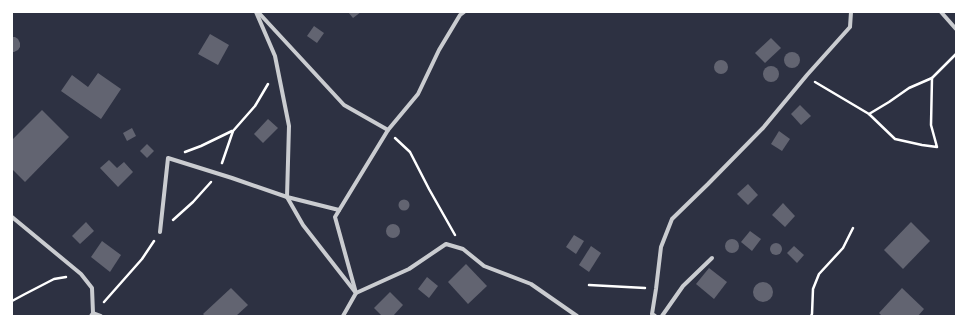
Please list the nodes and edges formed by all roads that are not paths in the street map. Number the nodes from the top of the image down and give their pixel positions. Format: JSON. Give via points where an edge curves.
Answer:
{"nodes":[{"id":1,"x":257,"y":12,"type":"edge"},
{"id":2,"x":464,"y":12,"type":"edge"},
{"id":3,"x":850,"y":12,"type":"edge"},
{"id":4,"x":941,"y":12,"type":"edge"},
{"id":5,"x":956,"y":29,"type":"edge"},
{"id":6,"x":388,"y":130,"type":"junction"},
{"id":7,"x":287,"y":198,"type":"junction"},
{"id":8,"x":339,"y":210,"type":"junction"},
{"id":9,"x":12,"y":217,"type":"edge"},
{"id":10,"x":160,"y":232,"type":"road end"},
{"id":11,"x":712,"y":258,"type":"dead end"},
{"id":12,"x":356,"y":294,"type":"junction"},
{"id":13,"x":92,"y":315,"type":"edge"},
{"id":14,"x":101,"y":316,"type":"edge"},
{"id":15,"x":343,"y":316,"type":"edge"},
{"id":16,"x":577,"y":316,"type":"edge"},
{"id":17,"x":655,"y":316,"type":"edge"},
{"id":18,"x":662,"y":316,"type":"edge"}],
"edges":[{"from":1,"to":6,"type":"street","via":[[344,105]]},
{"from":1,"to":7,"type":"street","via":[[275,56],[290,126]]},
{"from":2,"to":6,"type":"street","via":[[440,50],[418,94]]},
{"from":3,"to":17,"type":"street","via":[[850,27],[763,128],[672,219],[661,247],[652,314]]},
{"from":4,"to":5,"type":"street"},
{"from":6,"to":8,"type":"street"},
{"from":7,"to":8,"type":"street"},
{"from":7,"to":10,"type":"street","via":[[168,158]]},
{"from":7,"to":12,"type":"street","via":[[303,225]]},
{"from":8,"to":12,"type":"street","via":[[335,217]]},
{"from":9,"to":13,"type":"street","via":[[81,274],[92,288]]},
{"from":11,"to":18,"type":"street","via":[[683,286]]},
{"from":12,"to":15,"type":"street"},
{"from":12,"to":16,"type":"street","via":[[409,269],[446,244],[463,249],[484,266],[531,284]]},
{"from":13,"to":14,"type":"street"}]}
